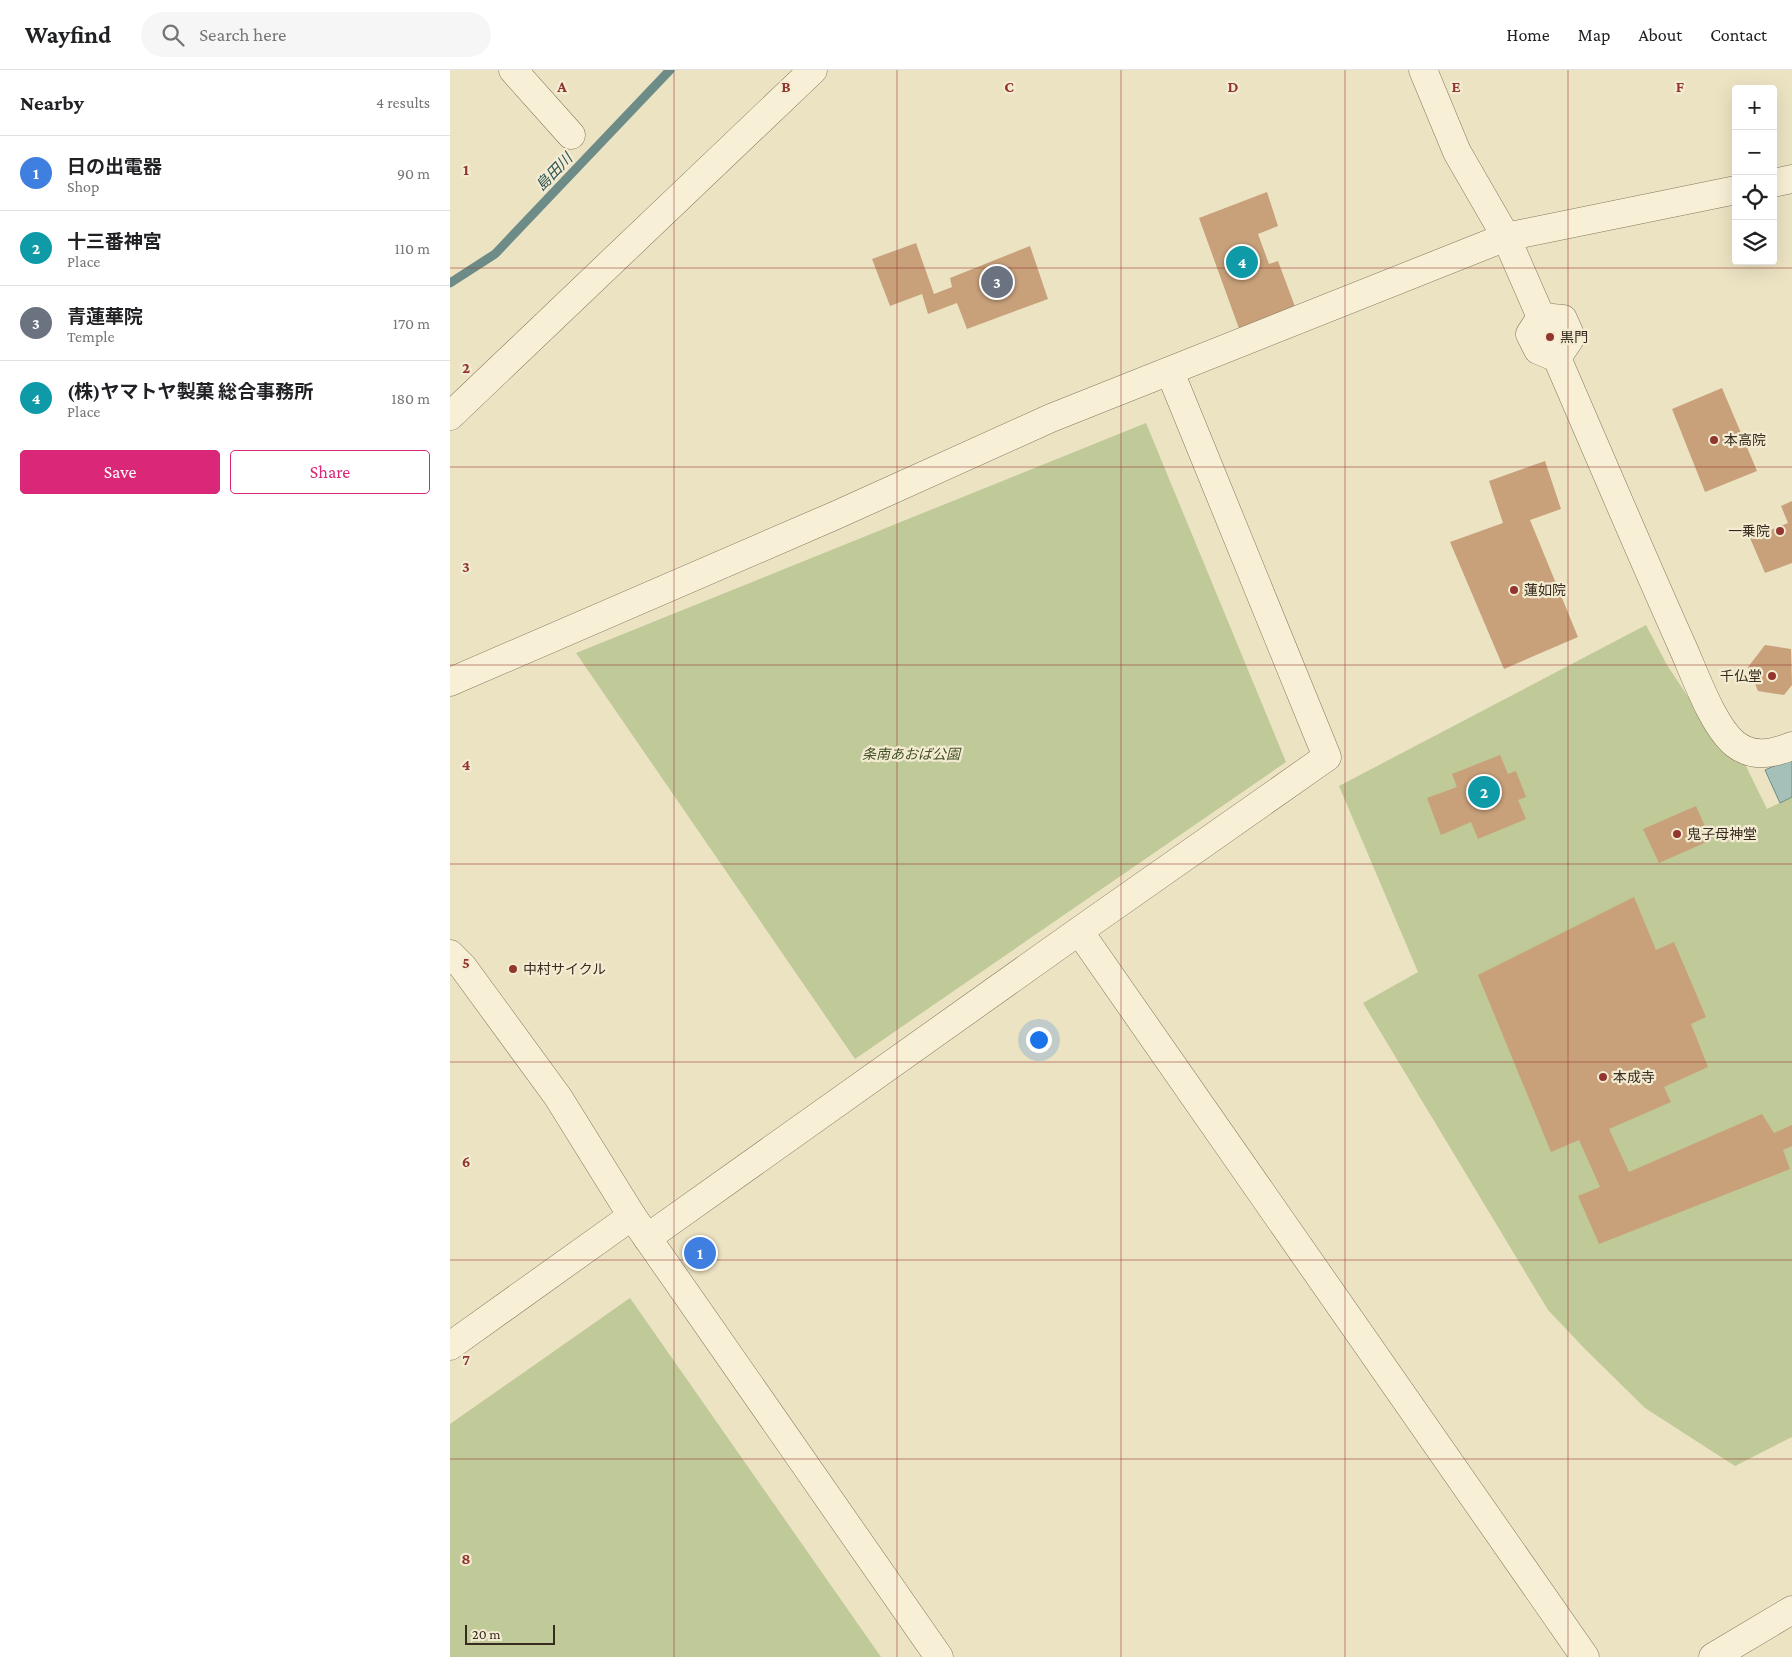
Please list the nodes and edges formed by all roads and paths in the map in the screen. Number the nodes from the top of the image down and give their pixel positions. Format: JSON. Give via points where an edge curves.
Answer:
{"nodes":[{"id":1,"x":514,"y":70,"type":"edge"},
{"id":2,"x":813,"y":70,"type":"edge"},
{"id":3,"x":1423,"y":70,"type":"edge"},
{"id":4,"x":571,"y":135,"type":"dead end"},
{"id":5,"x":1792,"y":179,"type":"edge"},
{"id":6,"x":1777,"y":182,"type":"edge"},
{"id":7,"x":1732,"y":191,"type":"edge"},
{"id":8,"x":1506,"y":238,"type":"junction"},
{"id":9,"x":1170,"y":372,"type":"junction"},
{"id":10,"x":450,"y":416,"type":"edge"},
{"id":11,"x":450,"y":682,"type":"edge"},
{"id":12,"x":1792,"y":746,"type":"edge"},
{"id":13,"x":1079,"y":931,"type":"junction"},
{"id":14,"x":450,"y":954,"type":"edge"},
{"id":15,"x":632,"y":1216,"type":"junction"},
{"id":16,"x":647,"y":1238,"type":"junction"},
{"id":17,"x":450,"y":1346,"type":"edge"},
{"id":18,"x":1792,"y":1610,"type":"edge"},
{"id":19,"x":939,"y":1657,"type":"edge"},
{"id":20,"x":1585,"y":1657,"type":"edge"},
{"id":21,"x":1713,"y":1657,"type":"edge"}],
"edges":[{"from":1,"to":4,"type":"street"},
{"from":2,"to":10,"type":"street"},
{"from":3,"to":8,"type":"street","via":[[1457,152]]},
{"from":5,"to":6,"type":"street"},
{"from":7,"to":8,"type":"street"},
{"from":8,"to":9,"type":"street"},
{"from":8,"to":12,"type":"street","via":[[1540,317],[1530,334],[1538,350],[1557,358],[1719,726],[1736,744],[1754,754],[1767,754]]},
{"from":9,"to":11,"type":"street","via":[[1051,418]]},
{"from":9,"to":13,"type":"street","via":[[1327,757]]},
{"from":13,"to":16,"type":"street"},
{"from":13,"to":20,"type":"street"},
{"from":14,"to":15,"type":"street","via":[[463,967],[558,1097]]},
{"from":15,"to":16,"type":"street"},
{"from":15,"to":17,"type":"street"},
{"from":16,"to":19,"type":"street"},
{"from":18,"to":21,"type":"street"}]}
